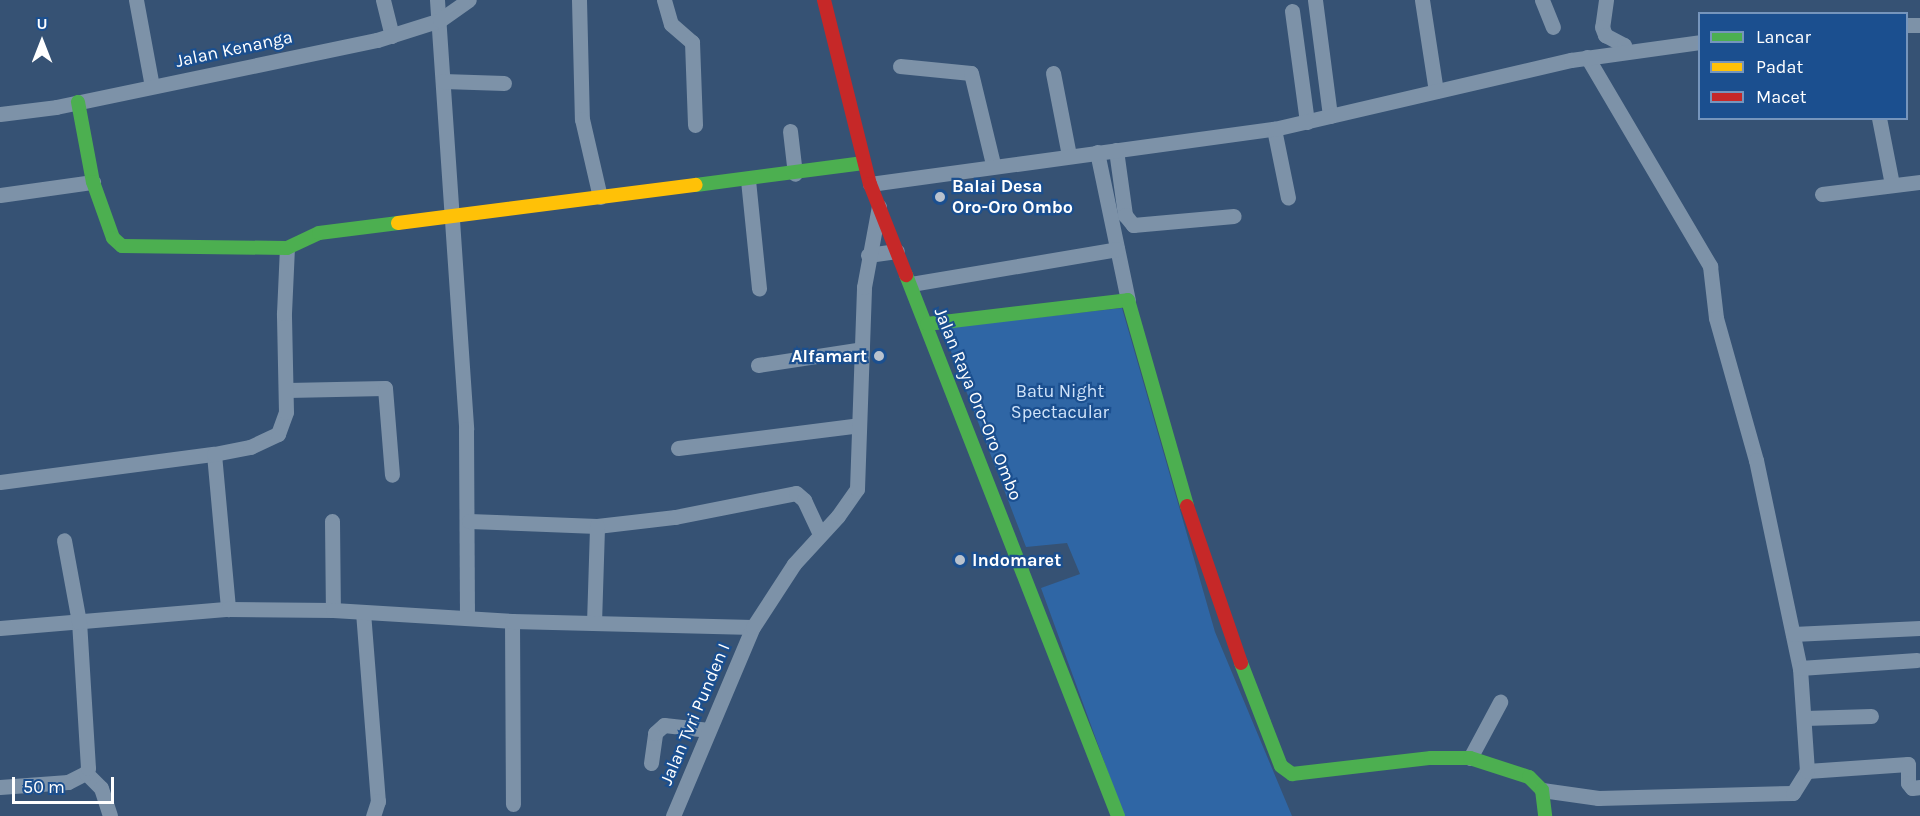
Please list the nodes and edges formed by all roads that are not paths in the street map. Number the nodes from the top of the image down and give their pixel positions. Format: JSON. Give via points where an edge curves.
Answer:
{"nodes":[{"id":1,"x":136,"y":0,"type":"edge"},
{"id":2,"x":383,"y":0,"type":"edge"},
{"id":3,"x":437,"y":0,"type":"edge"},
{"id":4,"x":468,"y":0,"type":"edge"},
{"id":5,"x":579,"y":0,"type":"edge"},
{"id":6,"x":664,"y":0,"type":"edge"},
{"id":7,"x":824,"y":0,"type":"edge"},
{"id":8,"x":1315,"y":0,"type":"edge"},
{"id":9,"x":1422,"y":0,"type":"edge"},
{"id":10,"x":1542,"y":0,"type":"edge"},
{"id":11,"x":1606,"y":0,"type":"edge"},
{"id":12,"x":1292,"y":11,"type":"dead end"},
{"id":13,"x":440,"y":20,"type":"junction"},
{"id":14,"x":1553,"y":27,"type":"dead end"},
{"id":15,"x":392,"y":36,"type":"junction"},
{"id":16,"x":1698,"y":42,"type":"edge"},
{"id":17,"x":1624,"y":51,"type":"junction"},
{"id":18,"x":1587,"y":57,"type":"junction"},
{"id":19,"x":900,"y":66,"type":"dead end"},
{"id":20,"x":1053,"y":73,"type":"dead end"},
{"id":21,"x":443,"y":81,"type":"junction"},
{"id":22,"x":504,"y":83,"type":"dead end"},
{"id":23,"x":152,"y":86,"type":"junction"},
{"id":24,"x":1436,"y":91,"type":"junction"},
{"id":25,"x":78,"y":102,"type":"junction"},
{"id":26,"x":0,"y":114,"type":"edge"},
{"id":27,"x":1330,"y":116,"type":"junction"},
{"id":28,"x":1880,"y":120,"type":"edge"},
{"id":29,"x":1307,"y":122,"type":"junction"},
{"id":30,"x":695,"y":125,"type":"dead end"},
{"id":31,"x":1274,"y":129,"type":"junction"},
{"id":32,"x":790,"y":131,"type":"dead end"},
{"id":33,"x":1116,"y":150,"type":"junction"},
{"id":34,"x":1097,"y":152,"type":"junction"},
{"id":35,"x":1069,"y":155,"type":"junction"},
{"id":36,"x":864,"y":163,"type":"junction"},
{"id":37,"x":993,"y":164,"type":"junction"},
{"id":38,"x":795,"y":174,"type":"junction"},
{"id":39,"x":748,"y":180,"type":"junction"},
{"id":40,"x":93,"y":182,"type":"junction"},
{"id":41,"x":1920,"y":182,"type":"edge"},
{"id":42,"x":870,"y":184,"type":"junction"},
{"id":43,"x":1892,"y":184,"type":"junction"},
{"id":44,"x":1822,"y":194,"type":"dead end"},
{"id":45,"x":0,"y":195,"type":"edge"},
{"id":46,"x":600,"y":197,"type":"junction"},
{"id":47,"x":1288,"y":198,"type":"dead end"},
{"id":48,"x":879,"y":206,"type":"junction"},
{"id":49,"x":1234,"y":216,"type":"dead end"},
{"id":50,"x":451,"y":217,"type":"junction"},
{"id":51,"x":287,"y":248,"type":"junction"},
{"id":52,"x":1117,"y":249,"type":"junction"},
{"id":53,"x":897,"y":251,"type":"junction"},
{"id":54,"x":868,"y":255,"type":"junction"},
{"id":55,"x":911,"y":284,"type":"junction"},
{"id":56,"x":759,"y":288,"type":"dead end"},
{"id":57,"x":1128,"y":300,"type":"junction"},
{"id":58,"x":927,"y":324,"type":"junction"},
{"id":59,"x":862,"y":349,"type":"junction"},
{"id":60,"x":758,"y":365,"type":"dead end"},
{"id":61,"x":287,"y":390,"type":"junction"},
{"id":62,"x":859,"y":425,"type":"junction"},
{"id":63,"x":678,"y":448,"type":"dead end"},
{"id":64,"x":214,"y":454,"type":"junction"},
{"id":65,"x":392,"y":475,"type":"dead end"},
{"id":66,"x":0,"y":482,"type":"edge"},
{"id":67,"x":332,"y":521,"type":"dead end"},
{"id":68,"x":469,"y":521,"type":"junction"},
{"id":69,"x":597,"y":526,"type":"junction"},
{"id":70,"x":820,"y":534,"type":"junction"},
{"id":71,"x":64,"y":540,"type":"dead end"},
{"id":72,"x":228,"y":609,"type":"junction"},
{"id":73,"x":333,"y":610,"type":"junction"},
{"id":74,"x":363,"y":612,"type":"junction"},
{"id":75,"x":467,"y":618,"type":"junction"},
{"id":76,"x":512,"y":621,"type":"junction"},
{"id":77,"x":79,"y":622,"type":"junction"},
{"id":78,"x":594,"y":623,"type":"junction"},
{"id":79,"x":753,"y":627,"type":"junction"},
{"id":80,"x":0,"y":628,"type":"edge"},
{"id":81,"x":1920,"y":628,"type":"edge"},
{"id":82,"x":1793,"y":634,"type":"junction"},
{"id":83,"x":1917,"y":660,"type":"dead end"},
{"id":84,"x":1800,"y":668,"type":"junction"},
{"id":85,"x":1500,"y":702,"type":"dead end"},
{"id":86,"x":1871,"y":716,"type":"dead end"},
{"id":87,"x":1805,"y":718,"type":"junction"},
{"id":88,"x":709,"y":730,"type":"junction"},
{"id":89,"x":1470,"y":758,"type":"junction"},
{"id":90,"x":651,"y":763,"type":"dead end"},
{"id":91,"x":1807,"y":771,"type":"junction"},
{"id":92,"x":86,"y":773,"type":"junction"},
{"id":93,"x":0,"y":787,"type":"edge"},
{"id":94,"x":1920,"y":787,"type":"edge"},
{"id":95,"x":1542,"y":790,"type":"junction"},
{"id":96,"x":513,"y":804,"type":"dead end"},
{"id":97,"x":110,"y":816,"type":"edge"},
{"id":98,"x":373,"y":816,"type":"edge"},
{"id":99,"x":673,"y":816,"type":"edge"},
{"id":100,"x":1118,"y":816,"type":"edge"},
{"id":101,"x":1545,"y":816,"type":"edge"}],
"edges":[{"from":1,"to":23,"type":"street"},
{"from":2,"to":15,"type":"street"},
{"from":3,"to":13,"type":"street"},
{"from":4,"to":13,"type":"street","name":"Jalan Kenanga"},
{"from":5,"to":46,"type":"street","via":[[582,119]]},
{"from":6,"to":30,"type":"street","via":[[671,24],[692,42]]},
{"from":7,"to":36,"type":"street","name":"Jalan Raya Oro-Oro Ombo"},
{"from":8,"to":27,"type":"street"},
{"from":9,"to":24,"type":"street"},
{"from":10,"to":14,"type":"street"},
{"from":11,"to":17,"type":"street","via":[[1602,27],[1605,35],[1624,45]]},
{"from":12,"to":29,"type":"street"},
{"from":13,"to":15,"type":"street","name":"Jalan Kenanga"},
{"from":13,"to":21,"type":"street"},
{"from":15,"to":23,"type":"street","name":"Jalan Kenanga"},
{"from":16,"to":17,"type":"street"},
{"from":17,"to":18,"type":"street"},
{"from":18,"to":24,"type":"street"},
{"from":18,"to":82,"type":"street","via":[[1710,266],[1716,318],[1756,460]]},
{"from":19,"to":37,"type":"street","via":[[971,74]]},
{"from":20,"to":35,"type":"street"},
{"from":21,"to":22,"type":"street"},
{"from":21,"to":50,"type":"street"},
{"from":23,"to":25,"type":"street","name":"Jalan Kenanga"},
{"from":24,"to":27,"type":"street"},
{"from":25,"to":26,"type":"street","name":"Jalan Kenanga"},
{"from":25,"to":40,"type":"street"},
{"from":27,"to":29,"type":"street"},
{"from":28,"to":43,"type":"street"},
{"from":29,"to":31,"type":"street"},
{"from":31,"to":33,"type":"street"},
{"from":31,"to":47,"type":"street"},
{"from":32,"to":38,"type":"street"},
{"from":33,"to":34,"type":"street"},
{"from":33,"to":49,"type":"street","via":[[1125,215],[1133,225]]},
{"from":34,"to":35,"type":"street"},
{"from":34,"to":52,"type":"street"},
{"from":35,"to":37,"type":"street"},
{"from":36,"to":38,"type":"street"},
{"from":36,"to":42,"type":"street","name":"Jalan Raya Oro-Oro Ombo"},
{"from":37,"to":42,"type":"street"},
{"from":38,"to":39,"type":"street"},
{"from":39,"to":46,"type":"street"},
{"from":39,"to":56,"type":"street"},
{"from":40,"to":45,"type":"street"},
{"from":40,"to":51,"type":"street","via":[[113,238],[122,246]]},
{"from":41,"to":43,"type":"street"},
{"from":42,"to":48,"type":"street","name":"Jalan Raya Oro-Oro Ombo"},
{"from":43,"to":44,"type":"street"},
{"from":46,"to":50,"type":"street"},
{"from":48,"to":53,"type":"street","name":"Jalan Raya Oro-Oro Ombo"},
{"from":48,"to":54,"type":"street","name":"Jalan Tvri Punden I"},
{"from":50,"to":51,"type":"street","via":[[319,234]]},
{"from":50,"to":68,"type":"street"},
{"from":51,"to":61,"type":"street"},
{"from":52,"to":55,"type":"street"},
{"from":52,"to":57,"type":"street"},
{"from":53,"to":54,"type":"street"},
{"from":53,"to":55,"type":"street","name":"Jalan Raya Oro-Oro Ombo"},
{"from":54,"to":59,"type":"street","name":"Jalan Tvri Punden I"},
{"from":55,"to":58,"type":"street","name":"Jalan Raya Oro-Oro Ombo"},
{"from":57,"to":58,"type":"street"},
{"from":57,"to":89,"type":"street","via":[[1173,465],[1236,651],[1281,766],[1292,774],[1431,758]]},
{"from":58,"to":100,"type":"street","name":"Jalan Raya Oro-Oro Ombo"},
{"from":59,"to":60,"type":"street"},
{"from":59,"to":62,"type":"street","name":"Jalan Tvri Punden I"},
{"from":61,"to":64,"type":"street","via":[[285,422],[278,434],[250,447]]},
{"from":61,"to":65,"type":"street","via":[[385,388]]},
{"from":62,"to":63,"type":"street"},
{"from":62,"to":70,"type":"street","name":"Jalan Tvri Punden I","via":[[857,489]]},
{"from":64,"to":66,"type":"street"},
{"from":64,"to":72,"type":"street"},
{"from":67,"to":73,"type":"street"},
{"from":68,"to":69,"type":"street"},
{"from":68,"to":75,"type":"street"},
{"from":69,"to":70,"type":"street","via":[[675,517],[796,494],[804,500]]},
{"from":69,"to":78,"type":"street"},
{"from":70,"to":79,"type":"street","name":"Jalan Tvri Punden I","via":[[794,564]]},
{"from":71,"to":77,"type":"street"},
{"from":72,"to":73,"type":"street"},
{"from":72,"to":77,"type":"street"},
{"from":73,"to":74,"type":"street"},
{"from":74,"to":75,"type":"street"},
{"from":74,"to":98,"type":"street","via":[[378,801]]},
{"from":75,"to":76,"type":"street"},
{"from":76,"to":78,"type":"street"},
{"from":76,"to":96,"type":"street"},
{"from":77,"to":80,"type":"street"},
{"from":77,"to":92,"type":"street","via":[[89,757]]},
{"from":78,"to":79,"type":"street"},
{"from":79,"to":88,"type":"street","name":"Jalan Tvri Punden I"},
{"from":81,"to":82,"type":"street"},
{"from":82,"to":84,"type":"street"},
{"from":83,"to":84,"type":"street"},
{"from":84,"to":87,"type":"street"},
{"from":85,"to":89,"type":"street"},
{"from":86,"to":87,"type":"street"},
{"from":87,"to":91,"type":"street"},
{"from":88,"to":90,"type":"street","via":[[664,725],[655,733]]},
{"from":88,"to":99,"type":"street","name":"Jalan Tvri Punden I"},
{"from":89,"to":95,"type":"street","via":[[1529,777]]},
{"from":91,"to":94,"type":"street","via":[[1908,764],[1908,783],[1912,788]]},
{"from":91,"to":95,"type":"street","via":[[1800,786],[1784,797],[1598,798]]},
{"from":92,"to":93,"type":"street","via":[[68,782]]},
{"from":92,"to":97,"type":"street","via":[[101,788]]},
{"from":95,"to":101,"type":"street"}]}
